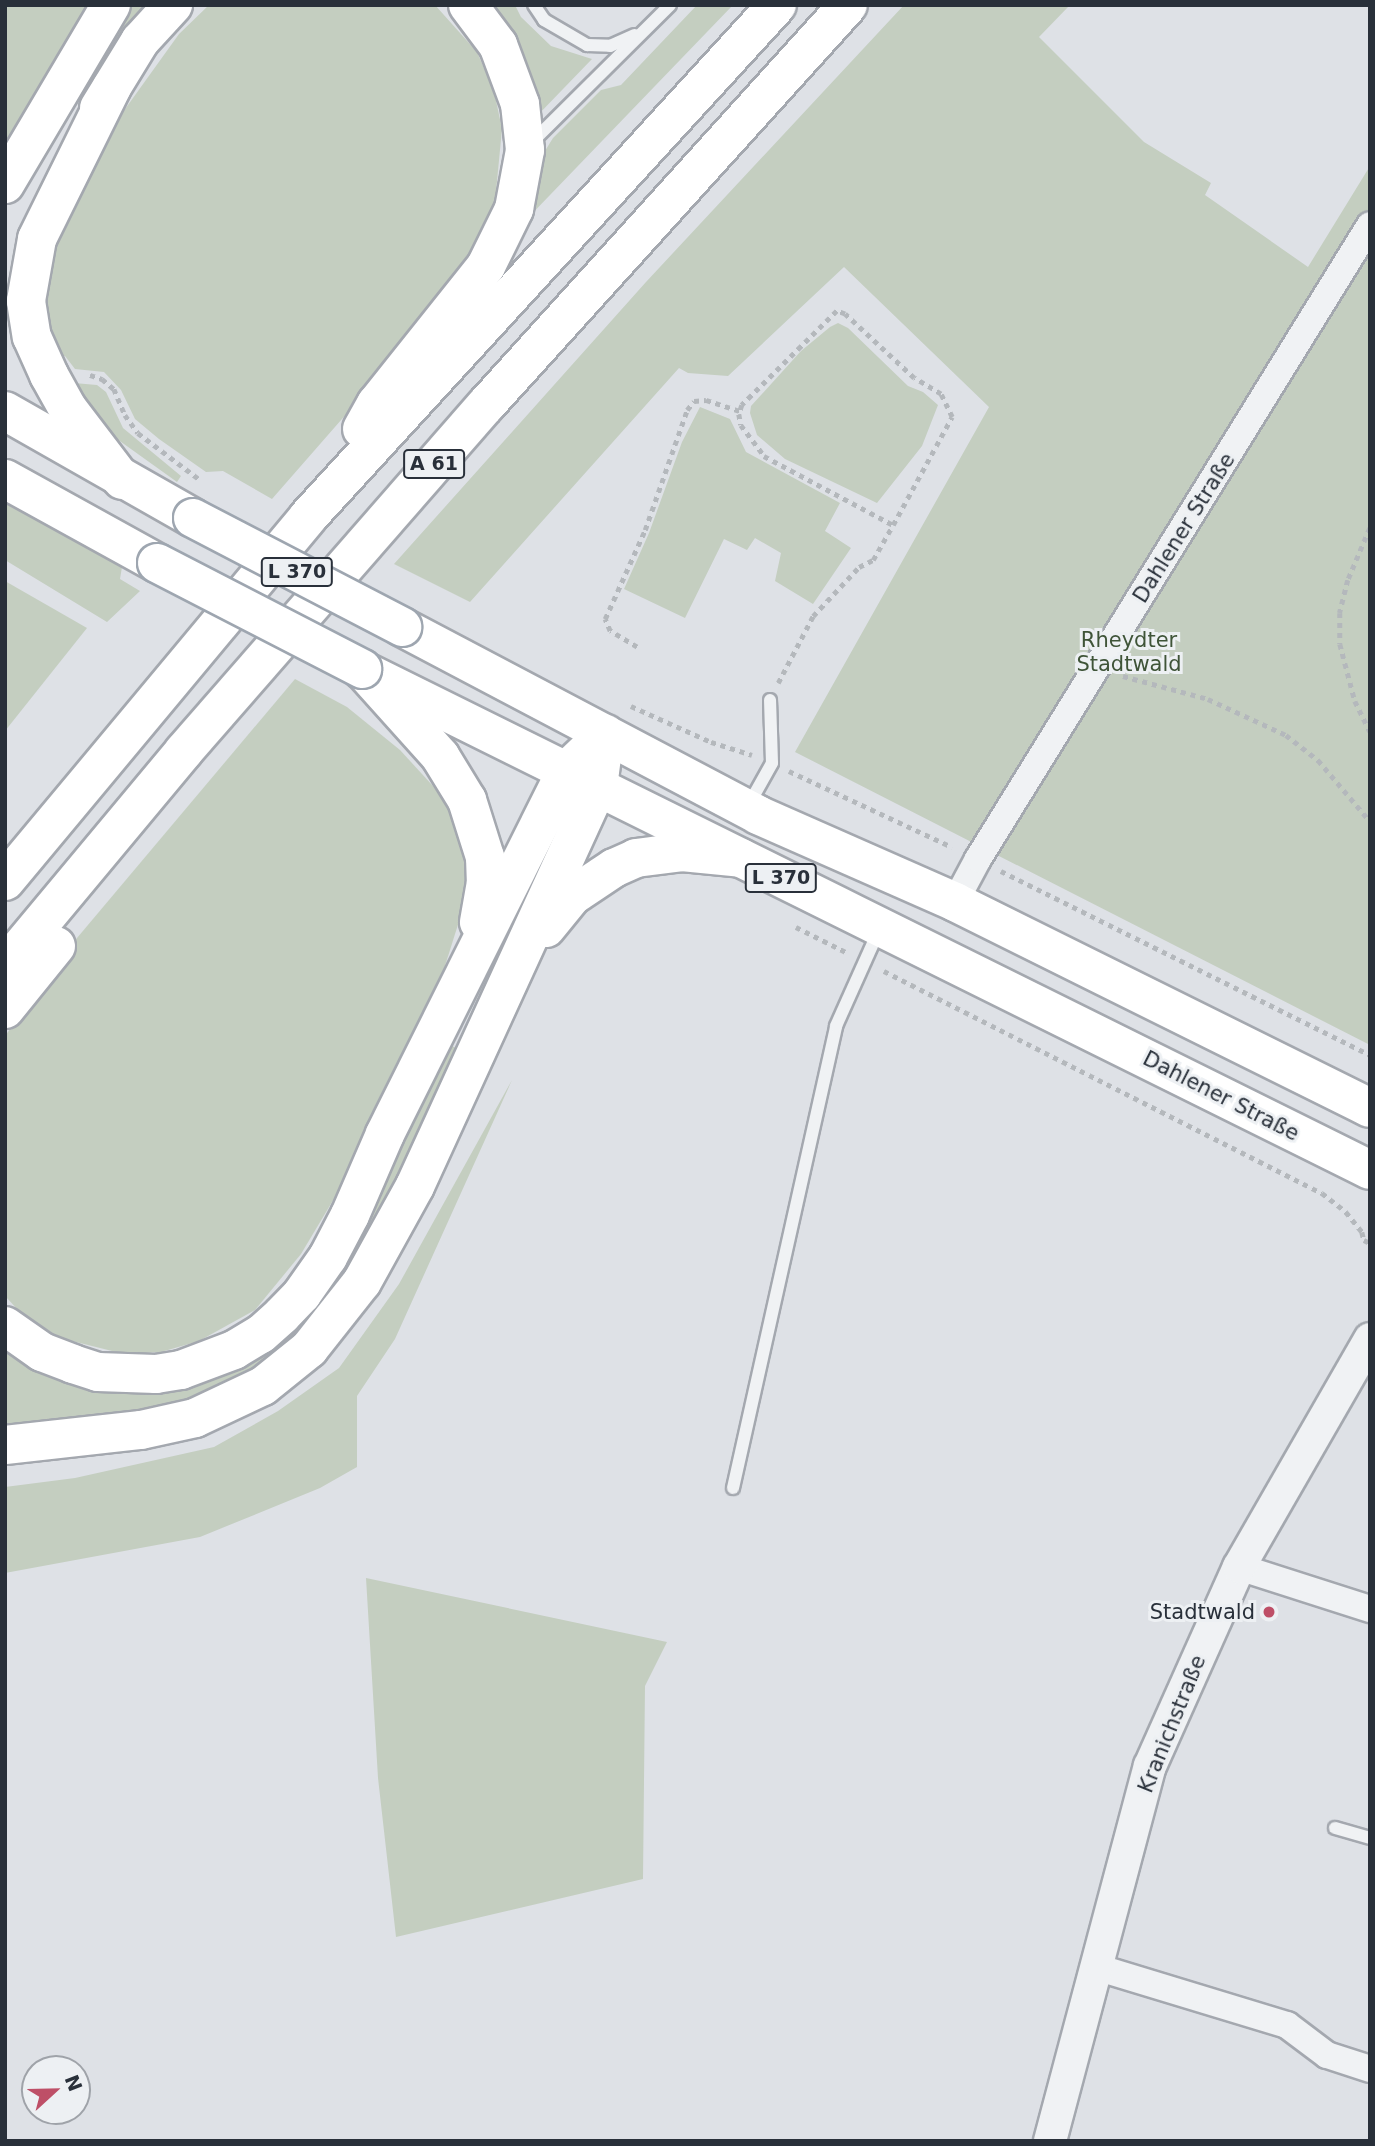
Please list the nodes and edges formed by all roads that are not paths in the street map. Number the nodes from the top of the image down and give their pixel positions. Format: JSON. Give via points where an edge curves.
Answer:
{"nodes":[{"id":1,"x":111,"y":5,"type":"edge"},
{"id":2,"x":173,"y":5,"type":"edge"},
{"id":3,"x":468,"y":5,"type":"edge"},
{"id":4,"x":534,"y":5,"type":"edge"},
{"id":5,"x":670,"y":5,"type":"edge"},
{"id":6,"x":777,"y":5,"type":"edge"},
{"id":7,"x":848,"y":5,"type":"edge"},
{"id":8,"x":645,"y":30,"type":"junction"},
{"id":9,"x":112,"y":87,"type":"junction"},
{"id":10,"x":525,"y":150,"type":"junction"},
{"id":11,"x":16,"y":161,"type":"edge"},
{"id":12,"x":5,"y":184,"type":"edge"},
{"id":13,"x":1370,"y":225,"type":"edge"},
{"id":14,"x":5,"y":265,"type":"edge"},
{"id":15,"x":5,"y":411,"type":"edge"},
{"id":16,"x":5,"y":479,"type":"edge"},
{"id":17,"x":122,"y":480,"type":"junction"},
{"id":18,"x":308,"y":517,"type":"junction"},
{"id":19,"x":362,"y":669,"type":"junction"},
{"id":20,"x":770,"y":700,"type":"road end"},
{"id":21,"x":616,"y":719,"type":"junction"},
{"id":22,"x":184,"y":751,"type":"junction"},
{"id":23,"x":582,"y":779,"type":"junction"},
{"id":24,"x":746,"y":809,"type":"junction"},
{"id":25,"x":741,"y":858,"type":"junction"},
{"id":26,"x":5,"y":881,"type":"edge"},
{"id":27,"x":955,"y":902,"type":"junction"},
{"id":28,"x":881,"y":927,"type":"junction"},
{"id":29,"x":470,"y":962,"type":"junction"},
{"id":30,"x":5,"y":966,"type":"edge"},
{"id":31,"x":510,"y":978,"type":"junction"},
{"id":32,"x":5,"y":1009,"type":"edge"},
{"id":33,"x":1370,"y":1108,"type":"edge"},
{"id":34,"x":1370,"y":1170,"type":"edge"},
{"id":35,"x":5,"y":1325,"type":"edge"},
{"id":36,"x":1370,"y":1339,"type":"edge"},
{"id":37,"x":5,"y":1445,"type":"edge"},
{"id":38,"x":738,"y":1483,"type":"dead end"},
{"id":39,"x":1239,"y":1567,"type":"junction"},
{"id":40,"x":1370,"y":1609,"type":"edge"},
{"id":41,"x":1335,"y":1828,"type":"dead end"},
{"id":42,"x":1370,"y":1839,"type":"edge"},
{"id":43,"x":1096,"y":1967,"type":"junction"},
{"id":44,"x":1370,"y":2069,"type":"edge"},
{"id":45,"x":1050,"y":2141,"type":"edge"}],
"edges":[{"from":1,"to":11,"type":"main road"},
{"from":2,"to":9,"type":"main road","via":[[140,41]]},
{"from":3,"to":10,"type":"main road","via":[[498,45],[510,71],[520,104]]},
{"from":4,"to":8,"type":"lane","via":[[544,20],[587,46],[610,46]]},
{"from":5,"to":8,"type":"lane"},
{"from":6,"to":18,"type":"main road","number":"A 61"},
{"from":7,"to":22,"type":"main road","number":"A 61","via":[[486,405]]},
{"from":8,"to":10,"type":"lane"},
{"from":9,"to":14,"type":"main road"},
{"from":9,"to":17,"type":"main road","via":[[37,239],[26,302],[32,337],[49,375],[68,410]]},
{"from":10,"to":18,"type":"main road","via":[[514,209],[486,266],[376,404]]},
{"from":11,"to":12,"type":"main road"},
{"from":13,"to":27,"type":"street","name":"Dahlener Straße"},
{"from":15,"to":17,"type":"main road","number":"L 370"},
{"from":16,"to":19,"type":"main road","number":"L 370","bridge":true},
{"from":17,"to":21,"type":"main road","number":"L 370","bridge":true,"via":[[402,627]]},
{"from":18,"to":26,"type":"main road","number":"A 61"},
{"from":19,"to":23,"type":"main road","number":"L 370"},
{"from":19,"to":29,"type":"main road","via":[[440,756],[475,821],[486,882]]},
{"from":20,"to":24,"type":"lane","via":[[772,764]]},
{"from":21,"to":23,"type":"main road"},
{"from":21,"to":24,"type":"main road","number":"L 370"},
{"from":22,"to":30,"type":"main road","number":"A 61"},
{"from":22,"to":32,"type":"main road","via":[[85,911]]},
{"from":23,"to":25,"type":"main road","number":"L 370"},
{"from":23,"to":29,"type":"main road"},
{"from":23,"to":31,"type":"main road"},
{"from":24,"to":27,"type":"main road","number":"L 370"},
{"from":25,"to":28,"type":"main road","number":"L 370"},
{"from":25,"to":31,"type":"main road","via":[[682,852],[636,858],[614,868],[572,897]]},
{"from":27,"to":33,"type":"main road","number":"L 370"},
{"from":28,"to":34,"type":"main road","name":"Dahlener Straße","number":"L 370"},
{"from":28,"to":38,"type":"lane","via":[[836,1026]]},
{"from":29,"to":35,"type":"main road","via":[[328,1257],[302,1294],[261,1334],[234,1350],[181,1370],[127,1375],[99,1372],[42,1352]]},
{"from":31,"to":37,"type":"main road","via":[[415,1186],[362,1282],[309,1349],[263,1386],[195,1418],[141,1430]]},
{"from":36,"to":39,"type":"street","name":"Kranichstraße"},
{"from":39,"to":40,"type":"street"},
{"from":39,"to":43,"type":"street","name":"Kranichstraße","via":[[1150,1766]]},
{"from":41,"to":42,"type":"lane"},
{"from":43,"to":44,"type":"street","via":[[1287,2025],[1327,2055]]},
{"from":43,"to":45,"type":"street","name":"Kranichstraße"}]}
